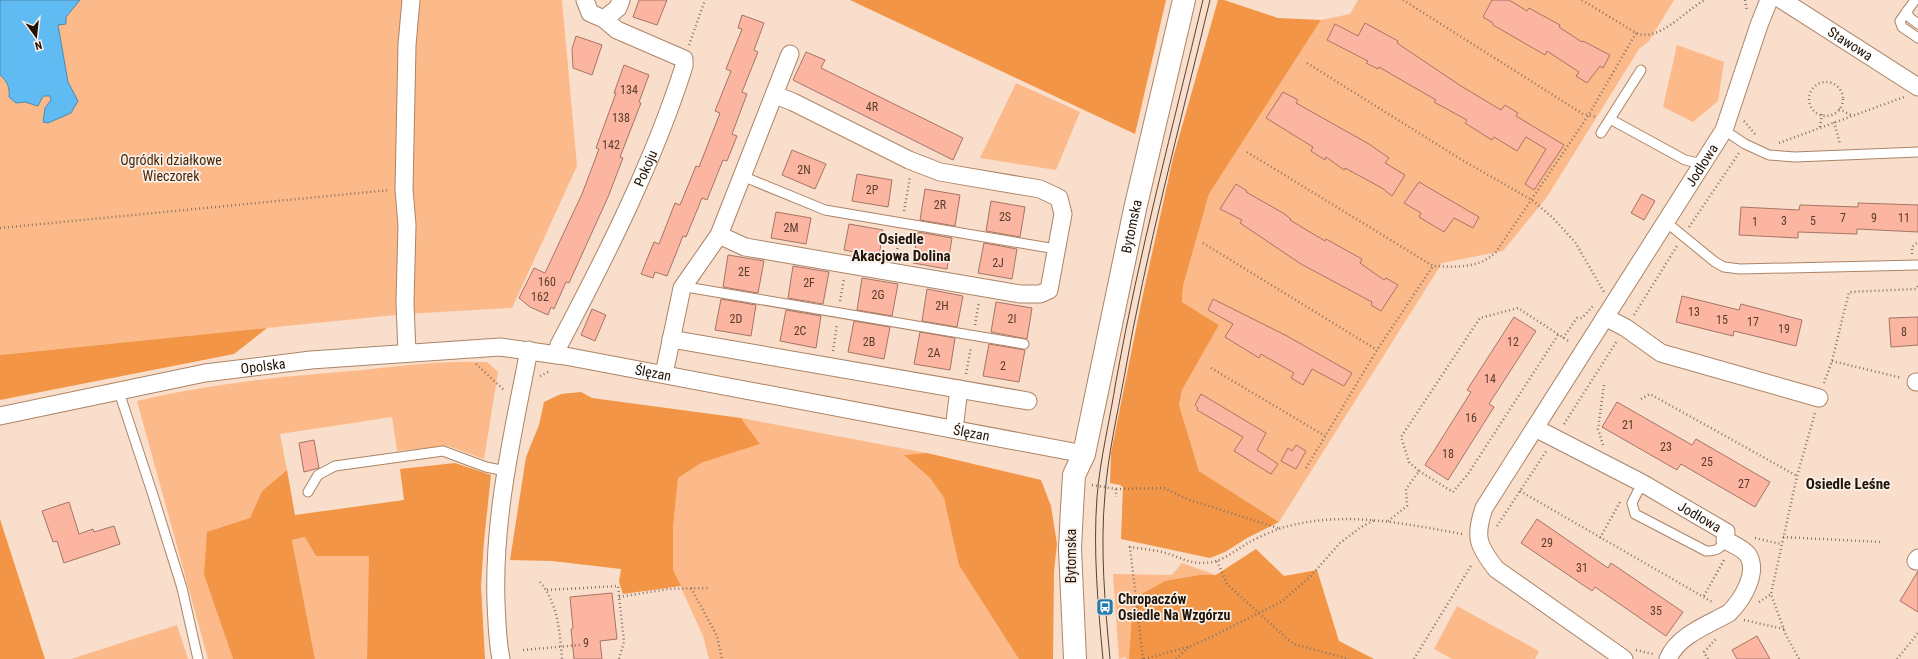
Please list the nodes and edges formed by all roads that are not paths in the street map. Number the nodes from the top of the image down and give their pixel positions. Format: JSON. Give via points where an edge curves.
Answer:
{"nodes":[{"id":1,"x":411,"y":0,"type":"edge"},
{"id":2,"x":585,"y":0,"type":"edge"},
{"id":3,"x":620,"y":0,"type":"edge"},
{"id":4,"x":1184,"y":0,"type":"edge"},
{"id":5,"x":1769,"y":0,"type":"edge"},
{"id":6,"x":1782,"y":0,"type":"edge"},
{"id":7,"x":1915,"y":4,"type":"edge"},
{"id":8,"x":1907,"y":11,"type":"junction"},
{"id":9,"x":604,"y":19,"type":"junction"},
{"id":10,"x":1918,"y":24,"type":"edge"},
{"id":11,"x":1918,"y":38,"type":"edge"},
{"id":12,"x":790,"y":54,"type":"dead end"},
{"id":13,"x":1641,"y":70,"type":"dead end"},
{"id":14,"x":1911,"y":92,"type":"edge"},
{"id":15,"x":775,"y":94,"type":"junction"},
{"id":16,"x":1609,"y":122,"type":"junction"},
{"id":17,"x":1724,"y":130,"type":"junction"},
{"id":18,"x":1601,"y":133,"type":"dead end"},
{"id":19,"x":1918,"y":152,"type":"edge"},
{"id":20,"x":1703,"y":164,"type":"junction"},
{"id":21,"x":742,"y":176,"type":"junction"},
{"id":22,"x":1666,"y":222,"type":"junction"},
{"id":23,"x":719,"y":235,"type":"junction"},
{"id":24,"x":1056,"y":249,"type":"junction"},
{"id":25,"x":1918,"y":266,"type":"edge"},
{"id":26,"x":685,"y":285,"type":"junction"},
{"id":27,"x":1605,"y":317,"type":"junction"},
{"id":28,"x":671,"y":339,"type":"junction"},
{"id":29,"x":1024,"y":344,"type":"dead end"},
{"id":30,"x":529,"y":350,"type":"junction"},
{"id":31,"x":407,"y":353,"type":"junction"},
{"id":32,"x":557,"y":355,"type":"junction"},
{"id":33,"x":664,"y":374,"type":"junction"},
{"id":34,"x":959,"y":389,"type":"junction"},
{"id":35,"x":119,"y":392,"type":"junction"},
{"id":36,"x":1820,"y":398,"type":"dead end"},
{"id":37,"x":1028,"y":401,"type":"dead end"},
{"id":38,"x":0,"y":416,"type":"edge"},
{"id":39,"x":1536,"y":428,"type":"junction"},
{"id":40,"x":954,"y":429,"type":"junction"},
{"id":41,"x":1084,"y":454,"type":"junction"},
{"id":42,"x":506,"y":471,"type":"junction"},
{"id":43,"x":1642,"y":484,"type":"junction"},
{"id":44,"x":308,"y":492,"type":"dead end"},
{"id":45,"x":1724,"y":540,"type":"junction"},
{"id":46,"x":198,"y":659,"type":"edge"},
{"id":47,"x":501,"y":659,"type":"edge"},
{"id":48,"x":1075,"y":659,"type":"edge"},
{"id":49,"x":1089,"y":659,"type":"edge"},
{"id":50,"x":1624,"y":659,"type":"edge"},
{"id":51,"x":1668,"y":659,"type":"edge"}],
"edges":[{"from":1,"to":31,"type":"street","via":[[407,46],[404,189],[407,225]]},
{"from":2,"to":9,"type":"street","via":[[590,13]]},
{"from":3,"to":9,"type":"street","via":[[618,8]]},
{"from":4,"to":41,"type":"main road","name":"Bytomska","via":[[1135,209]]},
{"from":5,"to":17,"type":"street","name":"Jodłowa"},
{"from":6,"to":14,"type":"street","name":"Stawowa"},
{"from":7,"to":8,"type":"lane"},
{"from":8,"to":10,"type":"lane","via":[[1909,17]]},
{"from":8,"to":11,"type":"lane","via":[[1900,20],[1902,27]]},
{"from":9,"to":32,"type":"street","name":"Pokoju","via":[[617,30],[684,59],[684,66],[667,116],[614,234],[559,344]]},
{"from":12,"to":15,"type":"street"},
{"from":13,"to":16,"type":"lane"},
{"from":15,"to":21,"type":"street"},
{"from":15,"to":24,"type":"street","via":[[909,160],[940,172],[1040,190],[1059,198],[1063,214]]},
{"from":16,"to":18,"type":"lane"},
{"from":16,"to":20,"type":"lane","via":[[1685,160]]},
{"from":17,"to":19,"type":"lane","via":[[1745,144],[1769,155],[1795,157]]},
{"from":17,"to":20,"type":"street","name":"Jodłowa"},
{"from":20,"to":22,"type":"street","name":"Jodłowa"},
{"from":21,"to":23,"type":"street"},
{"from":21,"to":24,"type":"lane","via":[[825,210]]},
{"from":22,"to":25,"type":"lane","via":[[1724,267],[1740,269]]},
{"from":22,"to":27,"type":"street","name":"Jodłowa"},
{"from":23,"to":24,"type":"street","via":[[745,247],[1020,294],[1040,294],[1049,290]]},
{"from":23,"to":26,"type":"street"},
{"from":26,"to":28,"type":"street","via":[[682,288]]},
{"from":26,"to":29,"type":"lane","via":[[838,314]]},
{"from":27,"to":36,"type":"street","via":[[1626,328],[1661,353]]},
{"from":27,"to":39,"type":"street","name":"Jodłowa"},
{"from":28,"to":33,"type":"street"},
{"from":28,"to":34,"type":"street"},
{"from":30,"to":31,"type":"street","name":"Opolska","via":[[500,347]]},
{"from":30,"to":32,"type":"street","name":"Ślęzan"},
{"from":30,"to":42,"type":"street"},
{"from":31,"to":35,"type":"street","name":"Opolska","via":[[311,360],[205,373]]},
{"from":32,"to":33,"type":"street","name":"Ślęzan"},
{"from":33,"to":40,"type":"street","name":"Ślęzan"},
{"from":34,"to":37,"type":"street"},
{"from":34,"to":40,"type":"street"},
{"from":35,"to":38,"type":"street","name":"Opolska"},
{"from":35,"to":46,"type":"lane","via":[[182,588]]},
{"from":39,"to":43,"type":"street","name":"Jodłowa"},
{"from":39,"to":50,"type":"street","name":"Jodłowa","via":[[1484,508],[1479,521],[1480,543],[1496,569]]},
{"from":40,"to":41,"type":"street","name":"Ślęzan"},
{"from":41,"to":48,"type":"main road","name":"Bytomska","via":[[1074,475],[1070,548]]},
{"from":41,"to":49,"type":"main road","name":"Bytomska","via":[[1090,468],[1084,544]]},
{"from":42,"to":44,"type":"lane","via":[[486,467],[444,451],[335,466],[318,475]]},
{"from":42,"to":47,"type":"street","via":[[496,564],[496,631]]},
{"from":43,"to":45,"type":"street","name":"Jodłowa","via":[[1726,532]]},
{"from":43,"to":45,"type":"lane","via":[[1632,503],[1635,514],[1706,551],[1720,548]]},
{"from":45,"to":51,"type":"street","name":"Jodłowa","via":[[1747,554],[1752,569],[1750,579],[1729,613],[1678,644]]}]}
